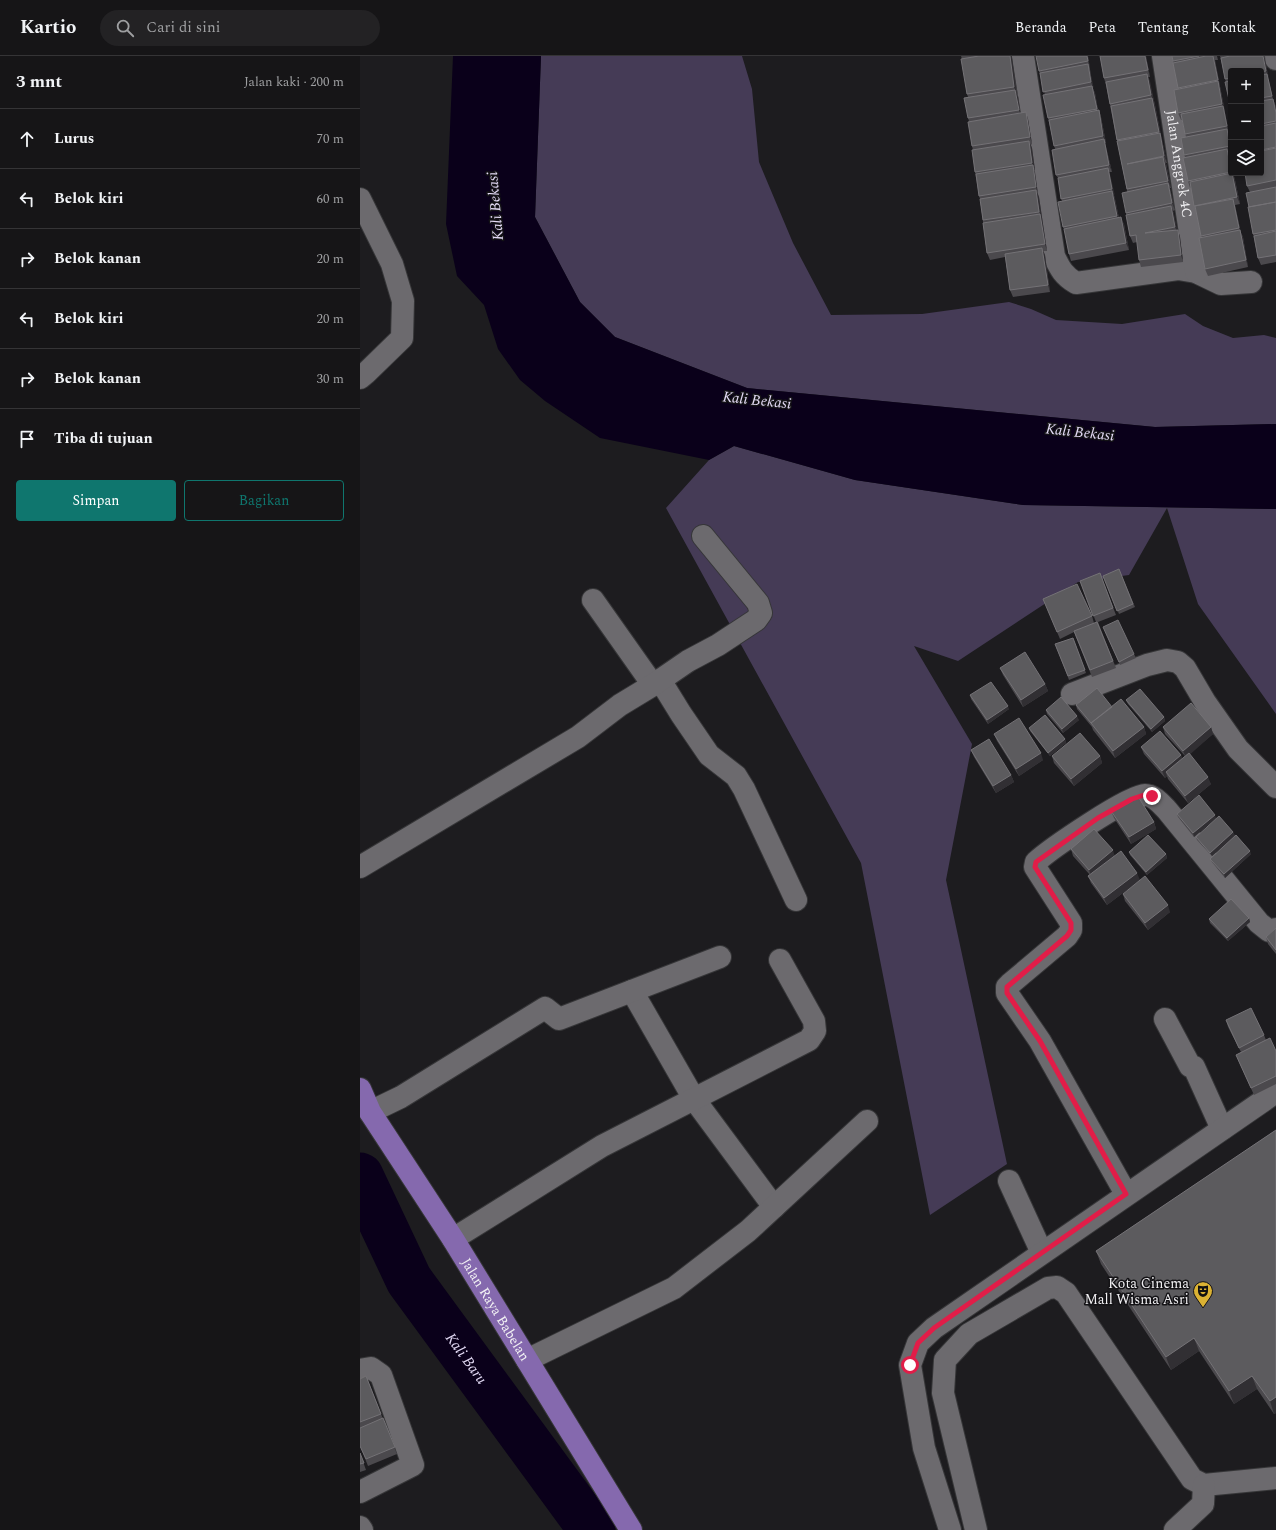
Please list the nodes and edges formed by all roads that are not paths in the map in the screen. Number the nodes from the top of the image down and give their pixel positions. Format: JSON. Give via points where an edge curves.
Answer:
{"nodes":[{"id":1,"x":1023,"y":56,"type":"edge"},
{"id":2,"x":1163,"y":56,"type":"edge"},
{"id":3,"x":1276,"y":56,"type":"edge"},
{"id":4,"x":1276,"y":59,"type":"edge"},
{"id":5,"x":360,"y":199,"type":"edge"},
{"id":6,"x":1196,"y":272,"type":"junction"},
{"id":7,"x":1251,"y":282,"type":"dead end"},
{"id":8,"x":360,"y":378,"type":"edge"},
{"id":9,"x":702,"y":536,"type":"dead end"},
{"id":10,"x":593,"y":600,"type":"dead end"},
{"id":11,"x":657,"y":682,"type":"junction"},
{"id":12,"x":1072,"y":694,"type":"dead end"},
{"id":13,"x":1276,"y":787,"type":"edge"},
{"id":14,"x":360,"y":867,"type":"edge"},
{"id":15,"x":796,"y":900,"type":"dead end"},
{"id":16,"x":1276,"y":929,"type":"edge"},
{"id":17,"x":720,"y":957,"type":"dead end"},
{"id":18,"x":780,"y":960,"type":"dead end"},
{"id":19,"x":632,"y":991,"type":"junction"},
{"id":20,"x":1165,"y":1019,"type":"dead end"},
{"id":21,"x":360,"y":1089,"type":"edge"},
{"id":22,"x":1276,"y":1092,"type":"edge"},
{"id":23,"x":694,"y":1099,"type":"junction"},
{"id":24,"x":370,"y":1112,"type":"junction"},
{"id":25,"x":867,"y":1121,"type":"dead end"},
{"id":26,"x":1222,"y":1129,"type":"junction"},
{"id":27,"x":1009,"y":1181,"type":"dead end"},
{"id":28,"x":1126,"y":1194,"type":"junction"},
{"id":29,"x":774,"y":1207,"type":"junction"},
{"id":30,"x":453,"y":1239,"type":"junction"},
{"id":31,"x":1042,"y":1253,"type":"junction"},
{"id":32,"x":527,"y":1360,"type":"junction"},
{"id":33,"x":360,"y":1370,"type":"edge"},
{"id":34,"x":1270,"y":1475,"type":"edge"},
{"id":35,"x":1204,"y":1485,"type":"junction"},
{"id":36,"x":360,"y":1492,"type":"edge"},
{"id":37,"x":360,"y":1527,"type":"edge"},
{"id":38,"x":362,"y":1530,"type":"edge"},
{"id":39,"x":631,"y":1530,"type":"edge"},
{"id":40,"x":950,"y":1530,"type":"edge"},
{"id":41,"x":976,"y":1530,"type":"edge"},
{"id":42,"x":1175,"y":1530,"type":"edge"}],
"edges":[{"from":1,"to":6,"type":"street","via":[[1054,256],[1067,278],[1076,283],[1178,269]]},
{"from":2,"to":6,"type":"street","name":"Jalan Anggrek 4C"},
{"from":3,"to":4,"type":"street"},
{"from":5,"to":8,"type":"street","via":[[392,264],[403,301],[402,338]]},
{"from":6,"to":7,"type":"street","via":[[1221,284]]},
{"from":9,"to":11,"type":"street","via":[[758,603],[761,612],[756,620]]},
{"from":10,"to":11,"type":"street"},
{"from":11,"to":14,"type":"street","via":[[620,705],[578,737]]},
{"from":11,"to":15,"type":"street","via":[[709,755],[736,776]]},
{"from":12,"to":13,"type":"street","via":[[1147,665],[1168,660],[1178,662],[1185,668],[1238,749]]},
{"from":16,"to":28,"type":"street","via":[[1269,931],[1259,923],[1167,810],[1152,796],[1144,795],[1132,799],[1098,818],[1036,862],[1035,867],[1071,923],[1071,930],[1010,984],[1007,993],[1040,1041]]},
{"from":17,"to":19,"type":"street"},
{"from":18,"to":23,"type":"street","via":[[814,1021],[815,1031],[809,1040]]},
{"from":19,"to":23,"type":"street"},
{"from":19,"to":24,"type":"street","via":[[559,1019],[545,1008],[401,1097]]},
{"from":20,"to":26,"type":"street","via":[[1180,1050],[1190,1066],[1194,1067]]},
{"from":21,"to":24,"type":"main road","name":"Jalan Raya Babelan"},
{"from":22,"to":26,"type":"street"},
{"from":23,"to":29,"type":"street"},
{"from":23,"to":30,"type":"street","via":[[602,1146]]},
{"from":24,"to":30,"type":"main road","name":"Jalan Raya Babelan"},
{"from":25,"to":29,"type":"street"},
{"from":26,"to":28,"type":"street"},
{"from":27,"to":31,"type":"street"},
{"from":28,"to":31,"type":"street"},
{"from":29,"to":32,"type":"street","via":[[748,1231],[674,1288]]},
{"from":30,"to":32,"type":"main road","name":"Jalan Raya Babelan"},
{"from":31,"to":40,"type":"street","via":[[934,1328],[918,1343],[910,1365],[924,1448]]},
{"from":32,"to":39,"type":"main road","name":"Jalan Raya Babelan"},
{"from":33,"to":36,"type":"street","via":[[371,1368],[381,1375],[413,1465]]},
{"from":34,"to":35,"type":"street"},
{"from":35,"to":41,"type":"street","via":[[1192,1479],[1066,1293],[1057,1287],[1048,1288],[969,1334],[945,1360],[943,1393]]},
{"from":35,"to":42,"type":"street","via":[[1203,1504]]},
{"from":37,"to":38,"type":"street"}]}
